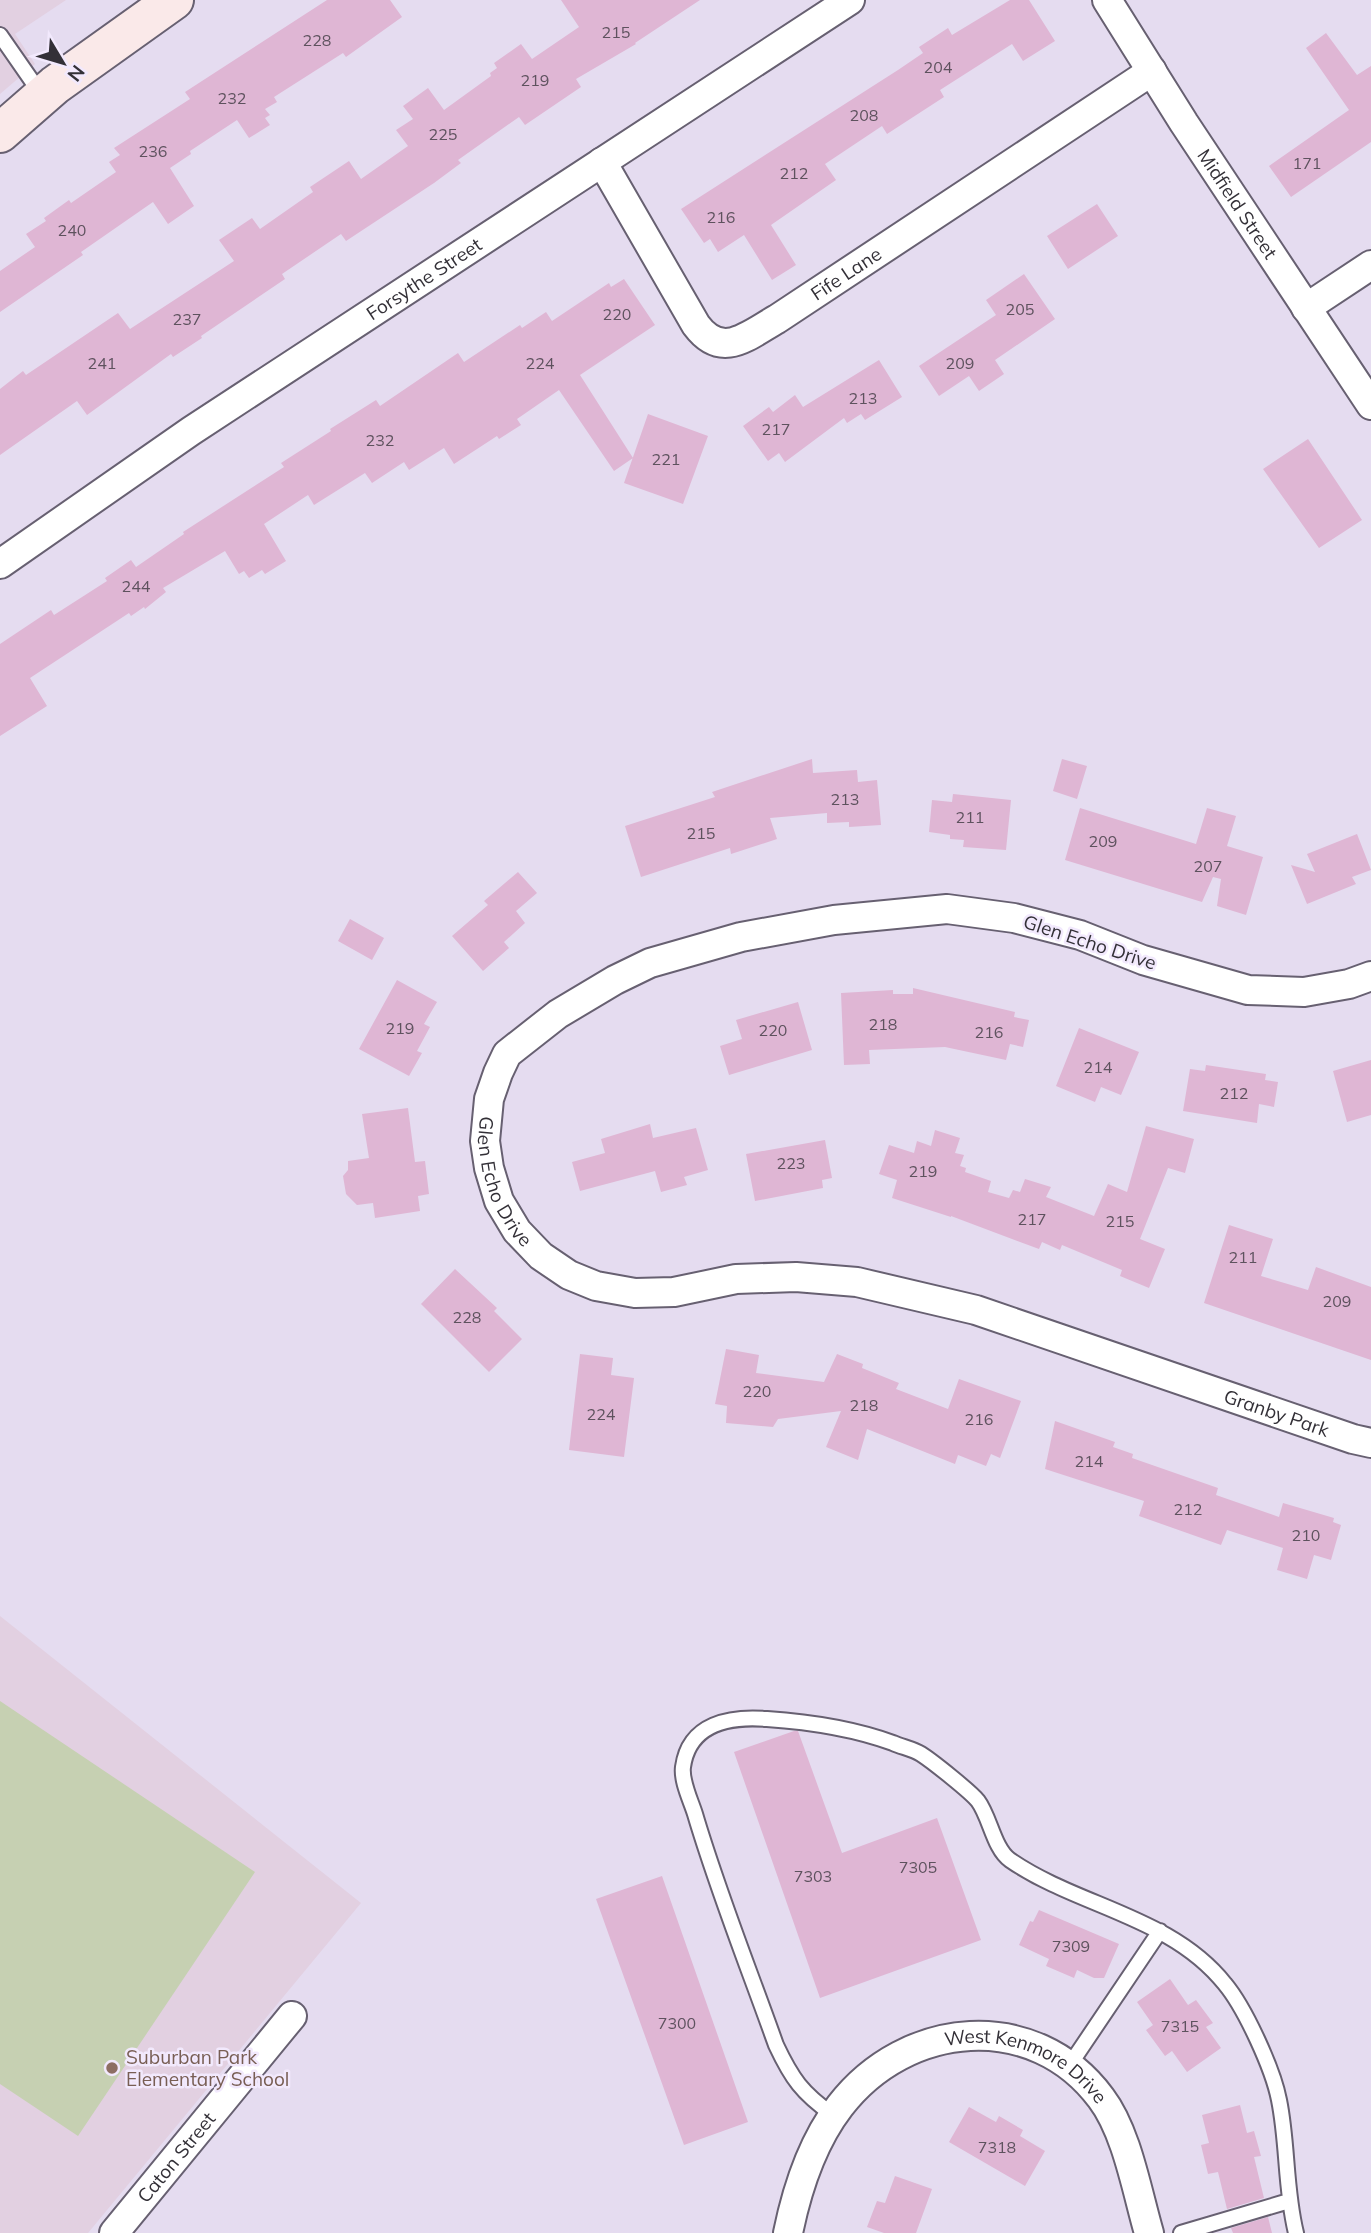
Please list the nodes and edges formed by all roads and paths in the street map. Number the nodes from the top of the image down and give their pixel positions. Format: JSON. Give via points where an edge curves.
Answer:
{"nodes":[{"id":1,"x":174,"y":0,"type":"edge"},
{"id":2,"x":850,"y":0,"type":"edge"},
{"id":3,"x":1107,"y":0,"type":"edge"},
{"id":4,"x":0,"y":35,"type":"edge"},
{"id":5,"x":6,"y":55,"type":"edge"},
{"id":6,"x":1152,"y":71,"type":"junction"},
{"id":7,"x":43,"y":96,"type":"junction"},
{"id":8,"x":0,"y":133,"type":"edge"},
{"id":9,"x":602,"y":162,"type":"junction"},
{"id":10,"x":1371,"y":265,"type":"edge"},
{"id":11,"x":1307,"y":308,"type":"junction"},
{"id":12,"x":1371,"y":405,"type":"edge"},
{"id":13,"x":0,"y":564,"type":"edge"},
{"id":14,"x":1371,"y":976,"type":"edge"},
{"id":15,"x":1182,"y":1380,"type":"joint"},
{"id":16,"x":1371,"y":1443,"type":"edge"},
{"id":17,"x":1160,"y":1931,"type":"junction"},
{"id":18,"x":292,"y":2016,"type":"dead end"},
{"id":19,"x":1069,"y":2066,"type":"junction"},
{"id":20,"x":833,"y":2115,"type":"junction"},
{"id":21,"x":1289,"y":2201,"type":"junction"},
{"id":22,"x":114,"y":2233,"type":"edge"},
{"id":23,"x":788,"y":2233,"type":"edge"},
{"id":24,"x":1149,"y":2233,"type":"edge"},
{"id":25,"x":1181,"y":2233,"type":"edge"},
{"id":26,"x":1296,"y":2233,"type":"edge"}],
"edges":[{"from":1,"to":7,"type":"street"},
{"from":2,"to":9,"type":"street","name":"Forsythe Street"},
{"from":3,"to":6,"type":"street","name":"Midfield Street"},
{"from":4,"to":5,"type":"lane"},
{"from":5,"to":7,"type":"lane"},
{"from":6,"to":9,"type":"street","name":"Fife Lane","via":[[777,319],[732,344],[715,343],[696,325]]},
{"from":6,"to":11,"type":"street","name":"Midfield Street"},
{"from":7,"to":8,"type":"street"},
{"from":9,"to":13,"type":"street","name":"Forsythe Street","via":[[191,431]]},
{"from":10,"to":11,"type":"street"},
{"from":11,"to":12,"type":"street","name":"Midfield Street"},
{"from":14,"to":15,"type":"street","name":"Glen Echo Drive","via":[[1304,992],[1248,990],[1014,918],[947,909],[834,920],[741,937],[650,963],[558,1014],[507,1055],[498,1073],[489,1099],[485,1141],[499,1201],[517,1231],[541,1256],[569,1275],[596,1286],[635,1293],[674,1292],[736,1279],[857,1282],[976,1310]]},
{"from":15,"to":16,"type":"street","name":"Granby Park"},
{"from":17,"to":19,"type":"lane"},
{"from":17,"to":20,"type":"lane","via":[[1043,1881],[1005,1857],[978,1801],[920,1753],[868,1734],[814,1722],[758,1718],[721,1721],[702,1731],[687,1751],[682,1771],[699,1829],[790,2075],[810,2099]]},
{"from":17,"to":21,"type":"lane","via":[[1192,1951],[1226,1984],[1253,2029],[1279,2099]]},
{"from":18,"to":22,"type":"street","name":"Caton Street"},
{"from":19,"to":20,"type":"street","name":"West Kenmore Drive","via":[[1030,2043],[1004,2037],[977,2035],[935,2041],[900,2055],[869,2076]]},
{"from":19,"to":24,"type":"street","name":"West Kenmore Drive","via":[[1102,2099],[1119,2128]]},
{"from":20,"to":23,"type":"street","name":"West Kenmore Drive","via":[[815,2148]]},
{"from":21,"to":25,"type":"lane"},
{"from":21,"to":26,"type":"lane"}]}
